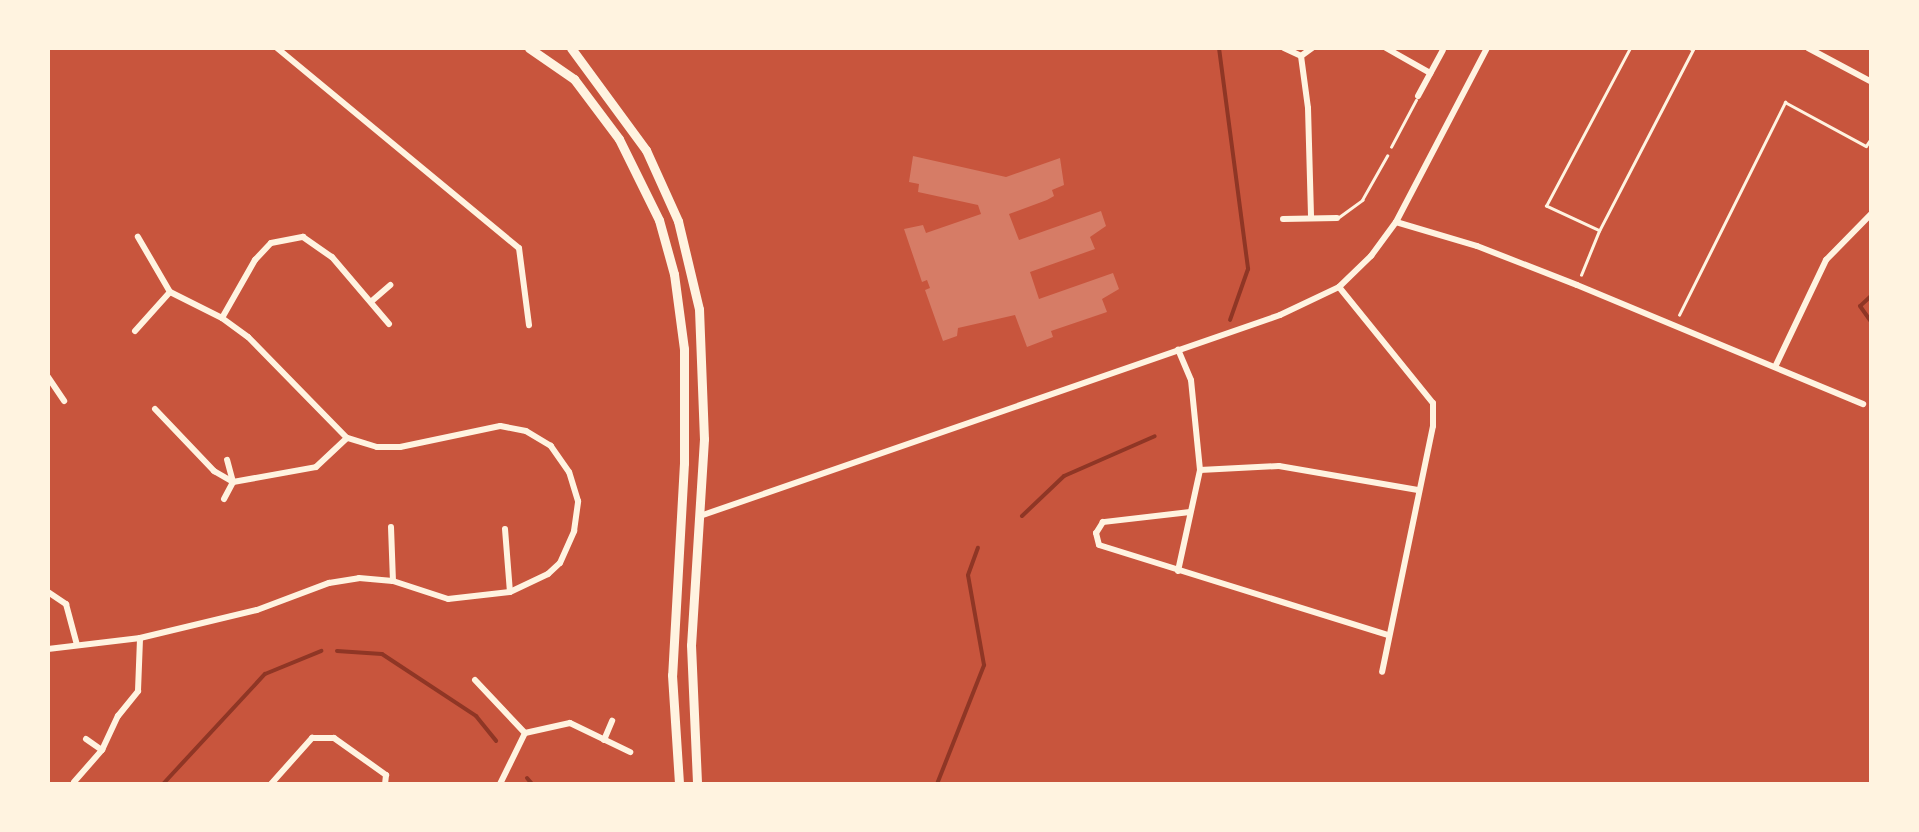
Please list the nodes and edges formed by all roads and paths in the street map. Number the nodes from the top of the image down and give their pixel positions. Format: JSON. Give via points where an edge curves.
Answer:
{"nodes":[{"id":1,"x":277,"y":48,"type":"edge"},
{"id":2,"x":529,"y":48,"type":"edge"},
{"id":3,"x":571,"y":48,"type":"edge"},
{"id":4,"x":1284,"y":48,"type":"edge"},
{"id":5,"x":1312,"y":48,"type":"edge"},
{"id":6,"x":1386,"y":48,"type":"edge"},
{"id":7,"x":1444,"y":48,"type":"edge"},
{"id":8,"x":1487,"y":48,"type":"edge"},
{"id":9,"x":1630,"y":48,"type":"edge"},
{"id":10,"x":1688,"y":48,"type":"edge"},
{"id":11,"x":1808,"y":48,"type":"edge"},
{"id":12,"x":1301,"y":56,"type":"junction"},
{"id":13,"x":1430,"y":74,"type":"junction"},
{"id":14,"x":1872,"y":82,"type":"edge"},
{"id":15,"x":1418,"y":96,"type":"joint"},
{"id":16,"x":1872,"y":137,"type":"edge"},
{"id":17,"x":1391,"y":147,"type":"dead end"},
{"id":18,"x":1386,"y":156,"type":"dead end"},
{"id":19,"x":1872,"y":213,"type":"edge"},
{"id":20,"x":1311,"y":218,"type":"junction"},
{"id":21,"x":1337,"y":218,"type":"joint"},
{"id":22,"x":1283,"y":219,"type":"dead end"},
{"id":23,"x":1396,"y":222,"type":"junction"},
{"id":24,"x":1600,"y":230,"type":"junction"},
{"id":25,"x":138,"y":237,"type":"dead end"},
{"id":26,"x":390,"y":285,"type":"dead end"},
{"id":27,"x":1577,"y":285,"type":"junction"},
{"id":28,"x":1339,"y":287,"type":"junction"},
{"id":29,"x":170,"y":292,"type":"junction"},
{"id":30,"x":373,"y":300,"type":"junction"},
{"id":31,"x":222,"y":318,"type":"junction"},
{"id":32,"x":389,"y":324,"type":"dead end"},
{"id":33,"x":1674,"y":325,"type":"junction"},
{"id":34,"x":529,"y":326,"type":"dead end"},
{"id":35,"x":135,"y":331,"type":"dead end"},
{"id":36,"x":1178,"y":350,"type":"junction"},
{"id":37,"x":1775,"y":367,"type":"junction"},
{"id":38,"x":48,"y":377,"type":"edge"},
{"id":39,"x":64,"y":401,"type":"dead end"},
{"id":40,"x":1863,"y":404,"type":"dead end"},
{"id":41,"x":155,"y":409,"type":"dead end"},
{"id":42,"x":347,"y":438,"type":"junction"},
{"id":43,"x":227,"y":460,"type":"dead end"},
{"id":44,"x":1200,"y":470,"type":"junction"},
{"id":45,"x":234,"y":482,"type":"junction"},
{"id":46,"x":1418,"y":490,"type":"junction"},
{"id":47,"x":224,"y":498,"type":"dead end"},
{"id":48,"x":1190,"y":512,"type":"junction"},
{"id":49,"x":700,"y":516,"type":"junction"},
{"id":50,"x":391,"y":527,"type":"dead end"},
{"id":51,"x":505,"y":530,"type":"dead end"},
{"id":52,"x":1178,"y":571,"type":"junction"},
{"id":53,"x":393,"y":581,"type":"junction"},
{"id":54,"x":48,"y":592,"type":"edge"},
{"id":55,"x":510,"y":592,"type":"junction"},
{"id":56,"x":1388,"y":635,"type":"junction"},
{"id":57,"x":140,"y":638,"type":"junction"},
{"id":58,"x":77,"y":645,"type":"junction"},
{"id":59,"x":48,"y":649,"type":"edge"},
{"id":60,"x":1382,"y":672,"type":"dead end"},
{"id":61,"x":475,"y":680,"type":"dead end"},
{"id":62,"x":612,"y":721,"type":"dead end"},
{"id":63,"x":525,"y":733,"type":"junction"},
{"id":64,"x":86,"y":739,"type":"dead end"},
{"id":65,"x":604,"y":740,"type":"junction"},
{"id":66,"x":102,"y":750,"type":"junction"},
{"id":67,"x":630,"y":752,"type":"dead end"},
{"id":68,"x":74,"y":782,"type":"dead end"},
{"id":69,"x":271,"y":784,"type":"edge"},
{"id":70,"x":385,"y":784,"type":"edge"},
{"id":71,"x":500,"y":784,"type":"edge"},
{"id":72,"x":679,"y":784,"type":"edge"},
{"id":73,"x":698,"y":784,"type":"edge"}],
"edges":[{"from":1,"to":34,"type":"street","via":[[519,248]]},
{"from":2,"to":72,"type":"main road","via":[[574,79],[619,140],[658,220],[674,274],[684,350],[672,675]]},
{"from":3,"to":49,"type":"main road","via":[[646,150],[688,256],[702,346]]},
{"from":4,"to":12,"type":"street"},
{"from":5,"to":12,"type":"street"},
{"from":6,"to":13,"type":"street"},
{"from":7,"to":13,"type":"street"},
{"from":8,"to":23,"type":"street"},
{"from":9,"to":24,"type":"path","via":[[1546,206]]},
{"from":10,"to":24,"type":"path","via":[[1693,50]]},
{"from":11,"to":14,"type":"street"},
{"from":12,"to":20,"type":"street"},
{"from":13,"to":15,"type":"street"},
{"from":15,"to":17,"type":"lane"},
{"from":16,"to":33,"type":"path","via":[[1866,146],[1785,102]]},
{"from":18,"to":21,"type":"lane","via":[[1362,200]]},
{"from":19,"to":37,"type":"street","via":[[1826,260]]},
{"from":20,"to":21,"type":"street"},
{"from":20,"to":22,"type":"street"},
{"from":23,"to":27,"type":"street"},
{"from":23,"to":28,"type":"street"},
{"from":24,"to":27,"type":"path"},
{"from":25,"to":29,"type":"street"},
{"from":26,"to":30,"type":"street"},
{"from":27,"to":33,"type":"street"},
{"from":28,"to":36,"type":"street"},
{"from":28,"to":46,"type":"street","via":[[1433,403]]},
{"from":29,"to":31,"type":"street"},
{"from":29,"to":35,"type":"street"},
{"from":30,"to":31,"type":"street","via":[[316,246],[303,237],[287,238],[270,243],[254,260]]},
{"from":30,"to":32,"type":"street"},
{"from":31,"to":42,"type":"street"},
{"from":33,"to":37,"type":"street"},
{"from":36,"to":44,"type":"street","via":[[1191,380]]},
{"from":36,"to":49,"type":"street"},
{"from":37,"to":40,"type":"street"},
{"from":38,"to":39,"type":"street"},
{"from":41,"to":45,"type":"street","via":[[214,471]]},
{"from":42,"to":45,"type":"street","via":[[316,467]]},
{"from":42,"to":55,"type":"street","via":[[400,447],[500,426],[551,446],[578,501],[574,530],[560,563]]},
{"from":43,"to":45,"type":"street"},
{"from":44,"to":46,"type":"street","via":[[1279,466]]},
{"from":44,"to":48,"type":"street"},
{"from":45,"to":47,"type":"street"},
{"from":46,"to":56,"type":"street"},
{"from":48,"to":52,"type":"street"},
{"from":48,"to":52,"type":"street","via":[[1121,517],[1103,522],[1096,534],[1111,552]]},
{"from":49,"to":73,"type":"main road","via":[[691,645]]},
{"from":50,"to":53,"type":"street"},
{"from":51,"to":55,"type":"street"},
{"from":52,"to":56,"type":"street"},
{"from":53,"to":55,"type":"street","via":[[448,598]]},
{"from":53,"to":57,"type":"street","via":[[329,583],[257,610]]},
{"from":54,"to":58,"type":"street","via":[[66,604]]},
{"from":56,"to":60,"type":"street"},
{"from":57,"to":58,"type":"street"},
{"from":57,"to":66,"type":"street","via":[[138,691]]},
{"from":58,"to":59,"type":"street"},
{"from":61,"to":63,"type":"street"},
{"from":62,"to":65,"type":"street"},
{"from":63,"to":65,"type":"street","via":[[570,723]]},
{"from":63,"to":71,"type":"street"},
{"from":64,"to":66,"type":"street"},
{"from":65,"to":67,"type":"street"},
{"from":66,"to":68,"type":"street"},
{"from":69,"to":70,"type":"street","via":[[312,738],[334,738],[386,775]]}]}
